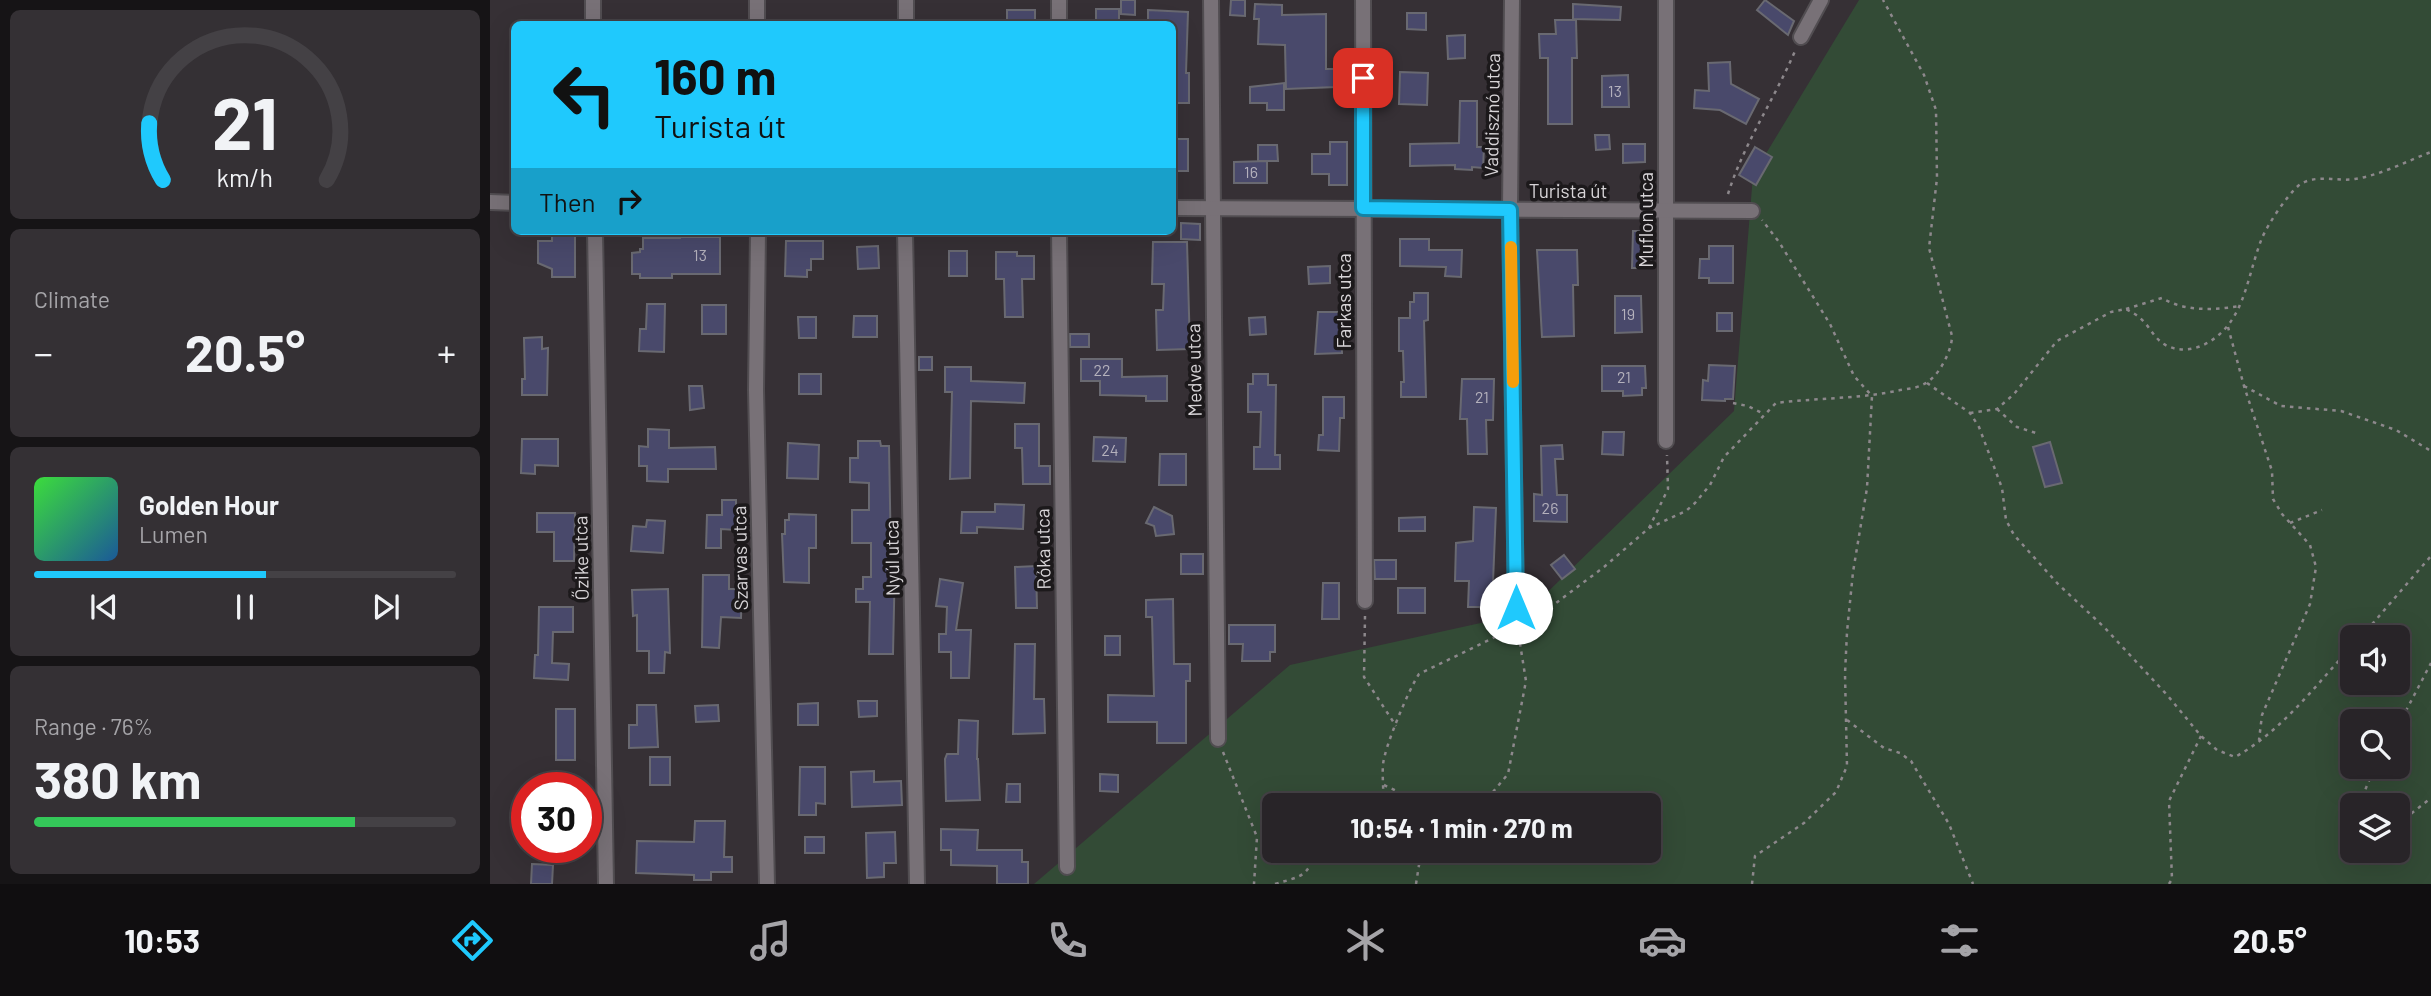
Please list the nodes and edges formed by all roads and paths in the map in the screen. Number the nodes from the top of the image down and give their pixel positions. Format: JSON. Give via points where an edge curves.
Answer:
{"nodes":[{"id":1,"x":593,"y":0,"type":"edge"},
{"id":2,"x":757,"y":0,"type":"edge"},
{"id":3,"x":906,"y":0,"type":"edge"},
{"id":4,"x":1059,"y":0,"type":"edge"},
{"id":5,"x":1211,"y":0,"type":"edge"},
{"id":6,"x":1363,"y":0,"type":"edge"},
{"id":7,"x":1512,"y":0,"type":"edge"},
{"id":8,"x":1666,"y":0,"type":"edge"},
{"id":9,"x":1821,"y":0,"type":"edge"},
{"id":10,"x":1883,"y":0,"type":"edge"},
{"id":11,"x":593,"y":21,"type":"edge"},
{"id":12,"x":757,"y":21,"type":"edge"},
{"id":13,"x":906,"y":21,"type":"edge"},
{"id":14,"x":1059,"y":21,"type":"edge"},
{"id":15,"x":1801,"y":37,"type":"joint"},
{"id":16,"x":2431,"y":152,"type":"edge"},
{"id":17,"x":490,"y":202,"type":"edge"},
{"id":18,"x":511,"y":203,"type":"edge"},
{"id":19,"x":1176,"y":208,"type":"edge"},
{"id":20,"x":1212,"y":208,"type":"junction"},
{"id":21,"x":1363,"y":208,"type":"junction"},
{"id":22,"x":1510,"y":210,"type":"junction"},
{"id":23,"x":1665,"y":211,"type":"junction"},
{"id":24,"x":1723,"y":211,"type":"junction"},
{"id":25,"x":1752,"y":211,"type":"joint"},
{"id":26,"x":594,"y":235,"type":"edge"},
{"id":27,"x":758,"y":235,"type":"edge"},
{"id":28,"x":905,"y":235,"type":"edge"},
{"id":29,"x":1059,"y":235,"type":"edge"},
{"id":30,"x":2240,"y":306,"type":"junction"},
{"id":31,"x":2126,"y":309,"type":"junction"},
{"id":32,"x":2228,"y":327,"type":"junction"},
{"id":33,"x":1927,"y":383,"type":"junction"},
{"id":34,"x":2244,"y":386,"type":"junction"},
{"id":35,"x":1871,"y":396,"type":"junction"},
{"id":36,"x":1733,"y":403,"type":"dead end"},
{"id":37,"x":1997,"y":409,"type":"junction"},
{"id":38,"x":1970,"y":413,"type":"junction"},
{"id":39,"x":1764,"y":414,"type":"junction"},
{"id":40,"x":2036,"y":433,"type":"dead end"},
{"id":41,"x":1666,"y":441,"type":"joint"},
{"id":42,"x":2431,"y":451,"type":"edge"},
{"id":43,"x":2322,"y":510,"type":"dead end"},
{"id":44,"x":2290,"y":523,"type":"junction"},
{"id":45,"x":1649,"y":528,"type":"junction"},
{"id":46,"x":2431,"y":556,"type":"edge"},
{"id":47,"x":1365,"y":601,"type":"joint"},
{"id":48,"x":1516,"y":608,"type":"joint"},
{"id":49,"x":2371,"y":625,"type":"edge"},
{"id":50,"x":1518,"y":626,"type":"junction"},
{"id":51,"x":2340,"y":659,"type":"edge"},
{"id":52,"x":2431,"y":663,"type":"edge"},
{"id":53,"x":2407,"y":709,"type":"edge"},
{"id":54,"x":1847,"y":720,"type":"junction"},
{"id":55,"x":1396,"y":726,"type":"junction"},
{"id":56,"x":2201,"y":736,"type":"junction"},
{"id":57,"x":1218,"y":739,"type":"joint"},
{"id":58,"x":2259,"y":741,"type":"junction"},
{"id":59,"x":1384,"y":785,"type":"junction"},
{"id":60,"x":1384,"y":793,"type":"edge"},
{"id":61,"x":1401,"y":793,"type":"edge"},
{"id":62,"x":1492,"y":793,"type":"edge"},
{"id":63,"x":2431,"y":799,"type":"edge"},
{"id":64,"x":2410,"y":815,"type":"edge"},
{"id":65,"x":1313,"y":863,"type":"edge"},
{"id":66,"x":1420,"y":863,"type":"edge"},
{"id":67,"x":1067,"y":866,"type":"dead end"},
{"id":68,"x":606,"y":884,"type":"edge"},
{"id":69,"x":767,"y":884,"type":"edge"},
{"id":70,"x":917,"y":884,"type":"edge"},
{"id":71,"x":1254,"y":884,"type":"edge"},
{"id":72,"x":1275,"y":884,"type":"edge"},
{"id":73,"x":1416,"y":884,"type":"edge"},
{"id":74,"x":1752,"y":884,"type":"edge"},
{"id":75,"x":1973,"y":884,"type":"edge"},
{"id":76,"x":2169,"y":884,"type":"edge"}],
"edges":[{"from":1,"to":11,"type":"street"},
{"from":2,"to":12,"type":"street"},
{"from":3,"to":13,"type":"street"},
{"from":4,"to":14,"type":"street"},
{"from":5,"to":20,"type":"street","name":"Medve utca"},
{"from":6,"to":21,"type":"street","name":"Farkas utca"},
{"from":7,"to":22,"type":"street","name":"Vaddisznó utca"},
{"from":8,"to":23,"type":"street","name":"Muflon utca"},
{"from":9,"to":15,"type":"street"},
{"from":10,"to":33,"type":"path","via":[[1924,75],[1938,121],[1929,248],[1952,340]]},
{"from":15,"to":24,"type":"path","via":[[1736,168]]},
{"from":16,"to":30,"type":"path","via":[[2353,180],[2301,183],[2263,235]]},
{"from":17,"to":18,"type":"street"},
{"from":19,"to":20,"type":"street","name":"Turista út"},
{"from":20,"to":21,"type":"street","name":"Turista út"},
{"from":20,"to":57,"type":"street","name":"Medve utca"},
{"from":21,"to":22,"type":"street","name":"Turista út"},
{"from":21,"to":47,"type":"street","name":"Farkas utca"},
{"from":22,"to":23,"type":"street","name":"Turista út"},
{"from":22,"to":48,"type":"street","name":"Vaddisznó utca"},
{"from":23,"to":24,"type":"street","name":"Turista út"},
{"from":23,"to":41,"type":"street","name":"Muflon utca"},
{"from":24,"to":25,"type":"street","name":"Turista út"},
{"from":25,"to":35,"type":"path","via":[[1779,242],[1830,324],[1854,376]]},
{"from":26,"to":68,"type":"street","name":"Őzike utca"},
{"from":27,"to":69,"type":"street","name":"Szarvas utca","via":[[756,390]]},
{"from":28,"to":70,"type":"street","name":"Nyúl utca"},
{"from":29,"to":67,"type":"street","name":"Róka utca"},
{"from":30,"to":31,"type":"path","via":[[2188,307],[2162,298]]},
{"from":30,"to":32,"type":"path"},
{"from":31,"to":32,"type":"path","via":[[2169,347],[2191,350]]},
{"from":31,"to":37,"type":"path","via":[[2111,312],[2057,341]]},
{"from":32,"to":34,"type":"path"},
{"from":33,"to":35,"type":"path"},
{"from":33,"to":38,"type":"path"},
{"from":34,"to":42,"type":"path","via":[[2281,406],[2341,411],[2396,430]]},
{"from":34,"to":44,"type":"path","via":[[2272,471],[2273,499]]},
{"from":35,"to":39,"type":"path","via":[[1776,403]]},
{"from":35,"to":54,"type":"path","via":[[1867,488],[1847,632]]},
{"from":36,"to":39,"type":"path"},
{"from":37,"to":38,"type":"path"},
{"from":37,"to":40,"type":"path","via":[[2017,427]]},
{"from":38,"to":56,"type":"path","via":[[1992,457],[2006,520],[2014,535]]},
{"from":39,"to":45,"type":"path","via":[[1724,457],[1695,503]]},
{"from":41,"to":45,"type":"path","via":[[1668,489]]},
{"from":43,"to":44,"type":"path"},
{"from":44,"to":58,"type":"path","via":[[2310,545],[2316,577],[2310,604],[2263,715]]},
{"from":45,"to":50,"type":"path","via":[[1585,582]]},
{"from":46,"to":49,"type":"path"},
{"from":47,"to":55,"type":"path","via":[[1364,677]]},
{"from":48,"to":50,"type":"path"},
{"from":50,"to":55,"type":"path","via":[[1419,674]]},
{"from":50,"to":62,"type":"path","via":[[1526,681],[1508,775]]},
{"from":51,"to":58,"type":"path"},
{"from":52,"to":53,"type":"path"},
{"from":54,"to":74,"type":"path","via":[[1847,766],[1836,792],[1804,823],[1755,856]]},
{"from":54,"to":75,"type":"path","via":[[1884,748],[1911,761],[1949,824]]},
{"from":55,"to":59,"type":"path","via":[[1383,762]]},
{"from":56,"to":58,"type":"path","via":[[2217,750],[2235,757]]},
{"from":56,"to":76,"type":"path","via":[[2169,801]]},
{"from":57,"to":71,"type":"path","via":[[1257,837]]},
{"from":59,"to":60,"type":"path"},
{"from":59,"to":61,"type":"path"},
{"from":63,"to":64,"type":"path"},
{"from":65,"to":72,"type":"path","via":[[1301,876]]},
{"from":66,"to":73,"type":"path"}]}
